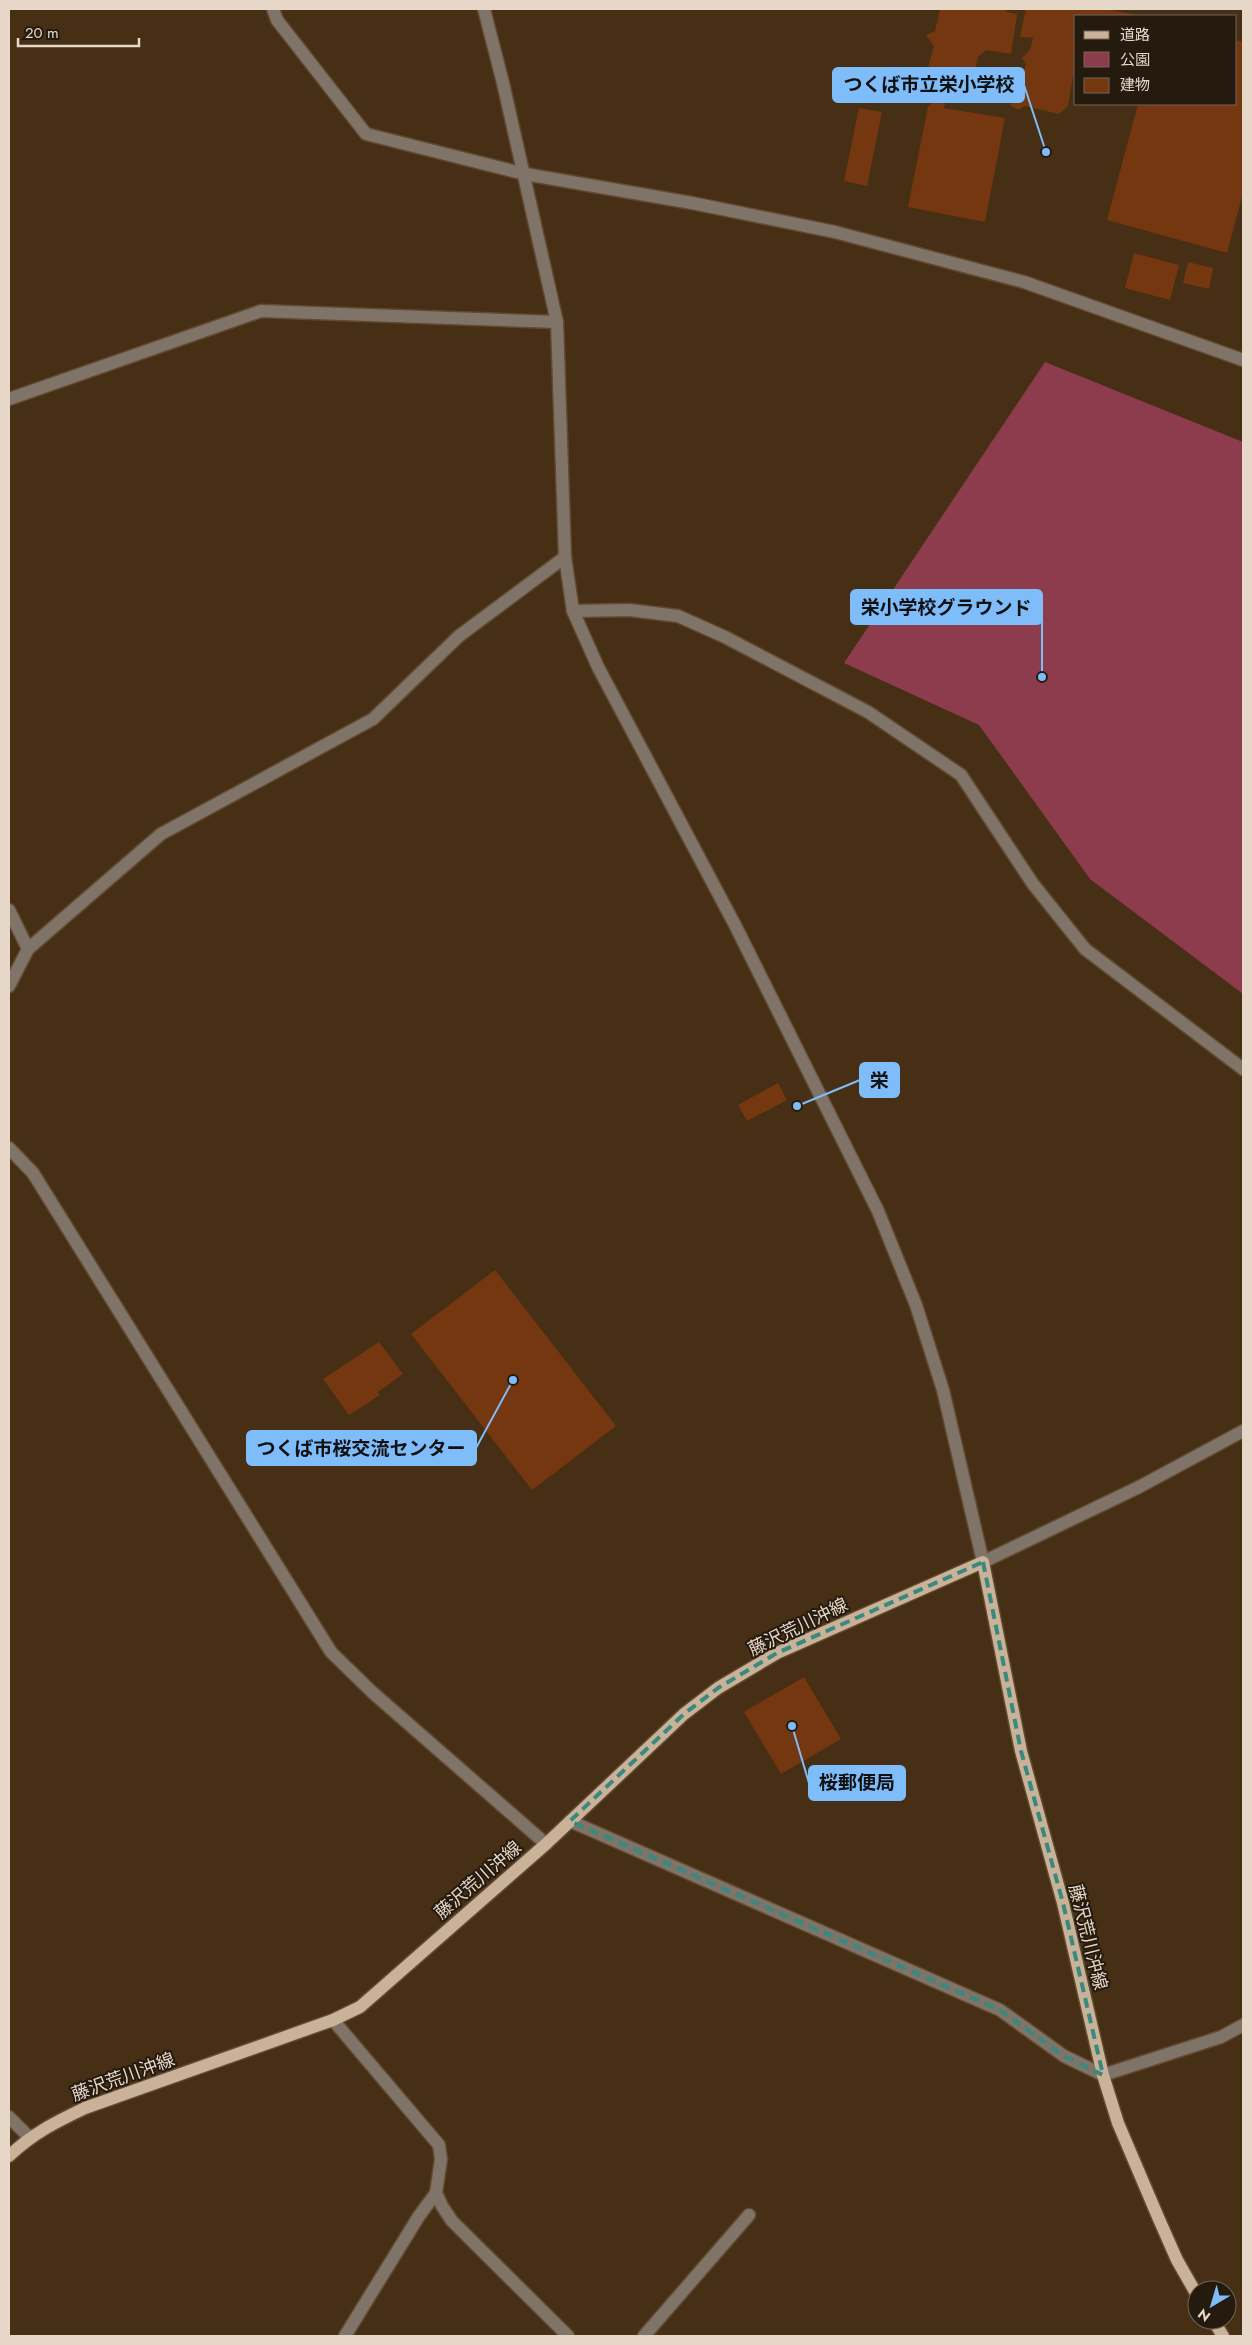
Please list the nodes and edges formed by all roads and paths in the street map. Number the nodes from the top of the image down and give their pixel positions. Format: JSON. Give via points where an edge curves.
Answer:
{"nodes":[{"id":1,"x":273,"y":9,"type":"edge"},
{"id":2,"x":484,"y":9,"type":"edge"},
{"id":3,"x":525,"y":174,"type":"junction"},
{"id":4,"x":557,"y":322,"type":"junction"},
{"id":5,"x":1243,"y":360,"type":"edge"},
{"id":6,"x":9,"y":399,"type":"edge"},
{"id":7,"x":565,"y":557,"type":"junction"},
{"id":8,"x":573,"y":610,"type":"junction"},
{"id":9,"x":9,"y":910,"type":"edge"},
{"id":10,"x":28,"y":950,"type":"junction"},
{"id":11,"x":9,"y":986,"type":"edge"},
{"id":12,"x":1243,"y":1069,"type":"edge"},
{"id":13,"x":9,"y":1148,"type":"edge"},
{"id":14,"x":1243,"y":1431,"type":"edge"},
{"id":15,"x":982,"y":1562,"type":"junction"},
{"id":16,"x":570,"y":1821,"type":"junction"},
{"id":17,"x":546,"y":1844,"type":"junction"},
{"id":18,"x":333,"y":2020,"type":"junction"},
{"id":19,"x":1243,"y":2025,"type":"edge"},
{"id":20,"x":1103,"y":2074,"type":"junction"},
{"id":21,"x":9,"y":2117,"type":"edge"},
{"id":22,"x":29,"y":2137,"type":"junction"},
{"id":23,"x":9,"y":2156,"type":"edge"},
{"id":24,"x":436,"y":2194,"type":"junction"},
{"id":25,"x":749,"y":2215,"type":"dead end"},
{"id":26,"x":1188,"y":2280,"type":"edge"},
{"id":27,"x":345,"y":2336,"type":"edge"},
{"id":28,"x":568,"y":2336,"type":"edge"},
{"id":29,"x":644,"y":2336,"type":"edge"}],
"edges":[{"from":1,"to":3,"type":"street","via":[[277,20],[366,134]]},
{"from":2,"to":3,"type":"street"},
{"from":3,"to":4,"type":"street"},
{"from":3,"to":5,"type":"street","via":[[835,232],[1024,282]]},
{"from":4,"to":6,"type":"street","via":[[261,310]]},
{"from":4,"to":7,"type":"street"},
{"from":7,"to":8,"type":"street"},
{"from":7,"to":10,"type":"street","via":[[459,636],[373,719],[161,834]]},
{"from":8,"to":12,"type":"street","via":[[629,610],[678,616],[868,712],[961,775],[1033,884],[1085,949]]},
{"from":8,"to":15,"type":"street","via":[[598,666],[735,925],[878,1211],[916,1305],[942,1390]]},
{"from":9,"to":10,"type":"street"},
{"from":10,"to":11,"type":"street"},
{"from":13,"to":17,"type":"street","via":[[33,1174],[331,1652],[372,1692]]},
{"from":14,"to":15,"type":"street","via":[[1140,1487]]},
{"from":15,"to":16,"type":"main road","name":"藤沢荒川沖線","via":[[777,1654],[718,1688],[684,1714]]},
{"from":15,"to":20,"type":"main road","name":"藤沢荒川沖線","via":[[1021,1751],[1063,1904]]},
{"from":16,"to":17,"type":"main road","name":"藤沢荒川沖線"},
{"from":16,"to":20,"type":"street","via":[[1000,2010],[1064,2056]]},
{"from":17,"to":18,"type":"main road","name":"藤沢荒川沖線","via":[[360,2007]]},
{"from":18,"to":22,"type":"main road","name":"藤沢荒川沖線","via":[[85,2108]]},
{"from":18,"to":24,"type":"street","via":[[439,2145],[441,2159]]},
{"from":19,"to":20,"type":"street","via":[[1221,2037]]},
{"from":20,"to":26,"type":"main road","name":"藤沢荒川沖線","via":[[1118,2123]]},
{"from":21,"to":22,"type":"street"},
{"from":22,"to":23,"type":"main road","name":"藤沢荒川沖線"},
{"from":24,"to":27,"type":"street"},
{"from":24,"to":28,"type":"street","via":[[452,2221]]},
{"from":25,"to":29,"type":"street"}]}
